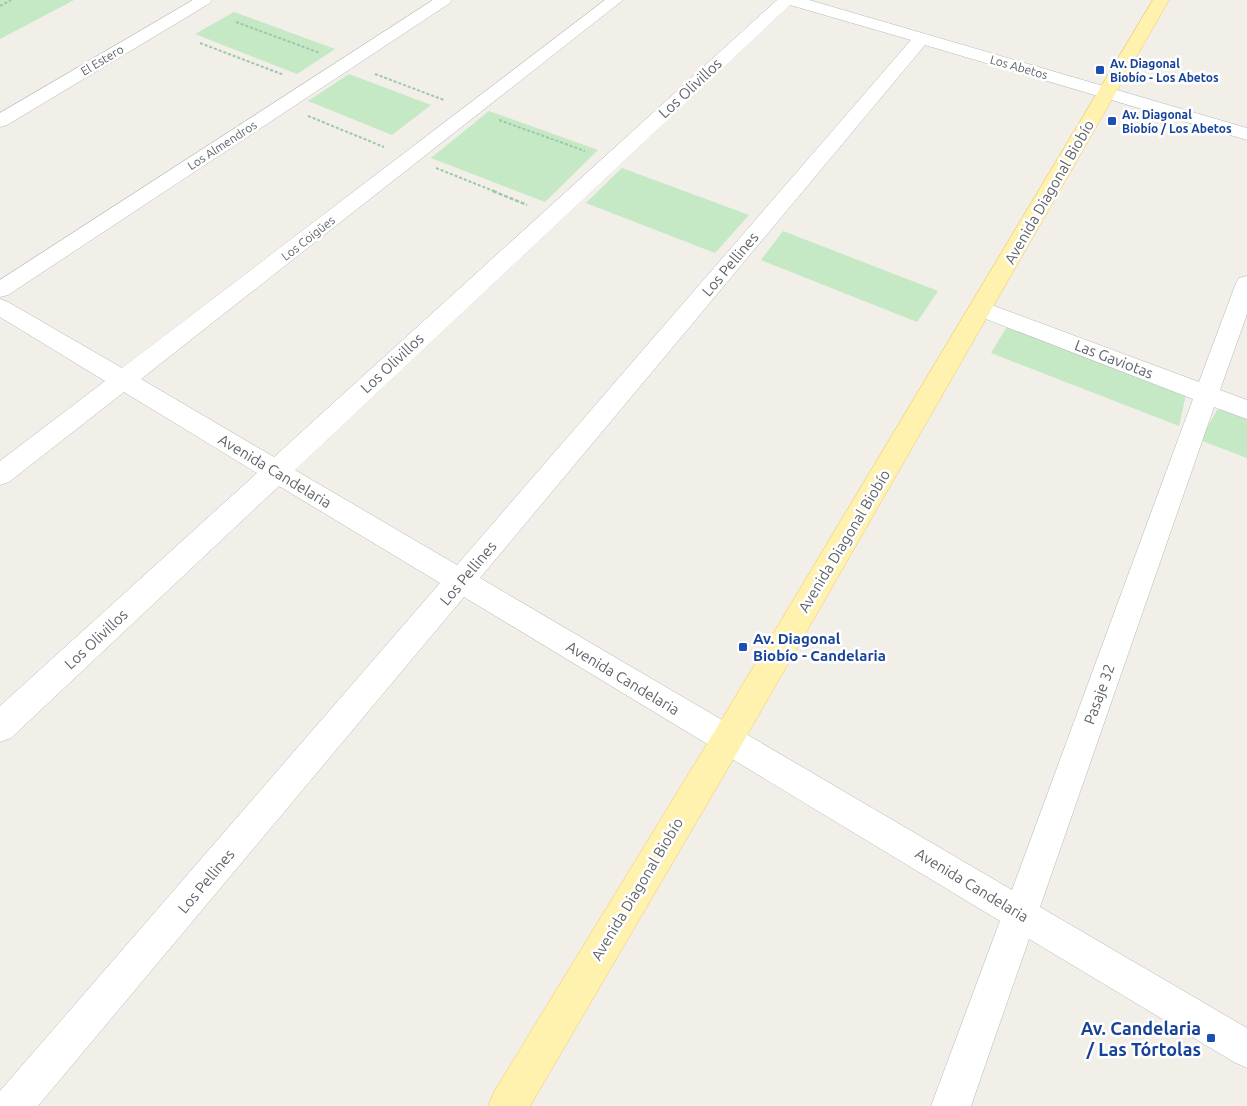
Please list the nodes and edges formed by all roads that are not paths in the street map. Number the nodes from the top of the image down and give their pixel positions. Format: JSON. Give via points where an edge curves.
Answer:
{"nodes":[{"id":1,"x":204,"y":0,"type":"edge"},
{"id":2,"x":444,"y":0,"type":"edge"},
{"id":3,"x":615,"y":0,"type":"edge"},
{"id":4,"x":786,"y":0,"type":"edge"},
{"id":5,"x":792,"y":0,"type":"edge"},
{"id":6,"x":1161,"y":0,"type":"edge"},
{"id":7,"x":922,"y":38,"type":"junction"},
{"id":8,"x":1107,"y":92,"type":"junction"},
{"id":9,"x":0,"y":120,"type":"edge"},
{"id":10,"x":1247,"y":134,"type":"edge"},
{"id":11,"x":1247,"y":283,"type":"edge"},
{"id":12,"x":0,"y":290,"type":"edge"},
{"id":13,"x":0,"y":307,"type":"edge"},
{"id":14,"x":981,"y":309,"type":"junction"},
{"id":15,"x":123,"y":380,"type":"junction"},
{"id":16,"x":1206,"y":394,"type":"junction"},
{"id":17,"x":1247,"y":410,"type":"edge"},
{"id":18,"x":276,"y":471,"type":"junction"},
{"id":19,"x":0,"y":475,"type":"edge"},
{"id":20,"x":461,"y":582,"type":"junction"},
{"id":21,"x":0,"y":727,"type":"edge"},
{"id":22,"x":727,"y":740,"type":"junction"},
{"id":23,"x":1021,"y":914,"type":"junction"},
{"id":24,"x":1247,"y":1049,"type":"edge"},
{"id":25,"x":13,"y":1106,"type":"edge"},
{"id":26,"x":508,"y":1106,"type":"edge"},
{"id":27,"x":951,"y":1106,"type":"edge"}],
"edges":[{"from":1,"to":9,"type":"street","name":"El Estero"},
{"from":2,"to":12,"type":"street","name":"Los Almendros"},
{"from":3,"to":15,"type":"street","name":"Los Coigües"},
{"from":4,"to":18,"type":"street","name":"Los Olivillos"},
{"from":5,"to":7,"type":"street","name":"Los Abetos"},
{"from":6,"to":8,"type":"main road","name":"Avenida Diagonal Biobío"},
{"from":7,"to":8,"type":"street","name":"Los Abetos"},
{"from":7,"to":20,"type":"street","name":"Los Pellines"},
{"from":8,"to":10,"type":"street","name":"Los Abetos"},
{"from":8,"to":14,"type":"main road","name":"Avenida Diagonal Biobío"},
{"from":11,"to":16,"type":"street","name":"Pasaje 32"},
{"from":13,"to":15,"type":"street","name":"Avenida Candelaria"},
{"from":14,"to":16,"type":"street","name":"Las Gaviotas"},
{"from":14,"to":22,"type":"main road","name":"Avenida Diagonal Biobío"},
{"from":15,"to":18,"type":"street","name":"Avenida Candelaria"},
{"from":15,"to":19,"type":"street","name":"Los Coigües"},
{"from":16,"to":17,"type":"street","name":"Las Gaviotas"},
{"from":16,"to":23,"type":"street","name":"Pasaje 32"},
{"from":18,"to":20,"type":"street","name":"Avenida Candelaria"},
{"from":18,"to":21,"type":"street","name":"Los Olivillos"},
{"from":20,"to":22,"type":"street","name":"Avenida Candelaria"},
{"from":20,"to":25,"type":"street","name":"Los Pellines"},
{"from":22,"to":23,"type":"street","name":"Avenida Candelaria"},
{"from":22,"to":26,"type":"main road","name":"Avenida Diagonal Biobío"},
{"from":23,"to":24,"type":"street","name":"Avenida Candelaria"},
{"from":23,"to":27,"type":"street","name":"Pasaje 32"}]}
